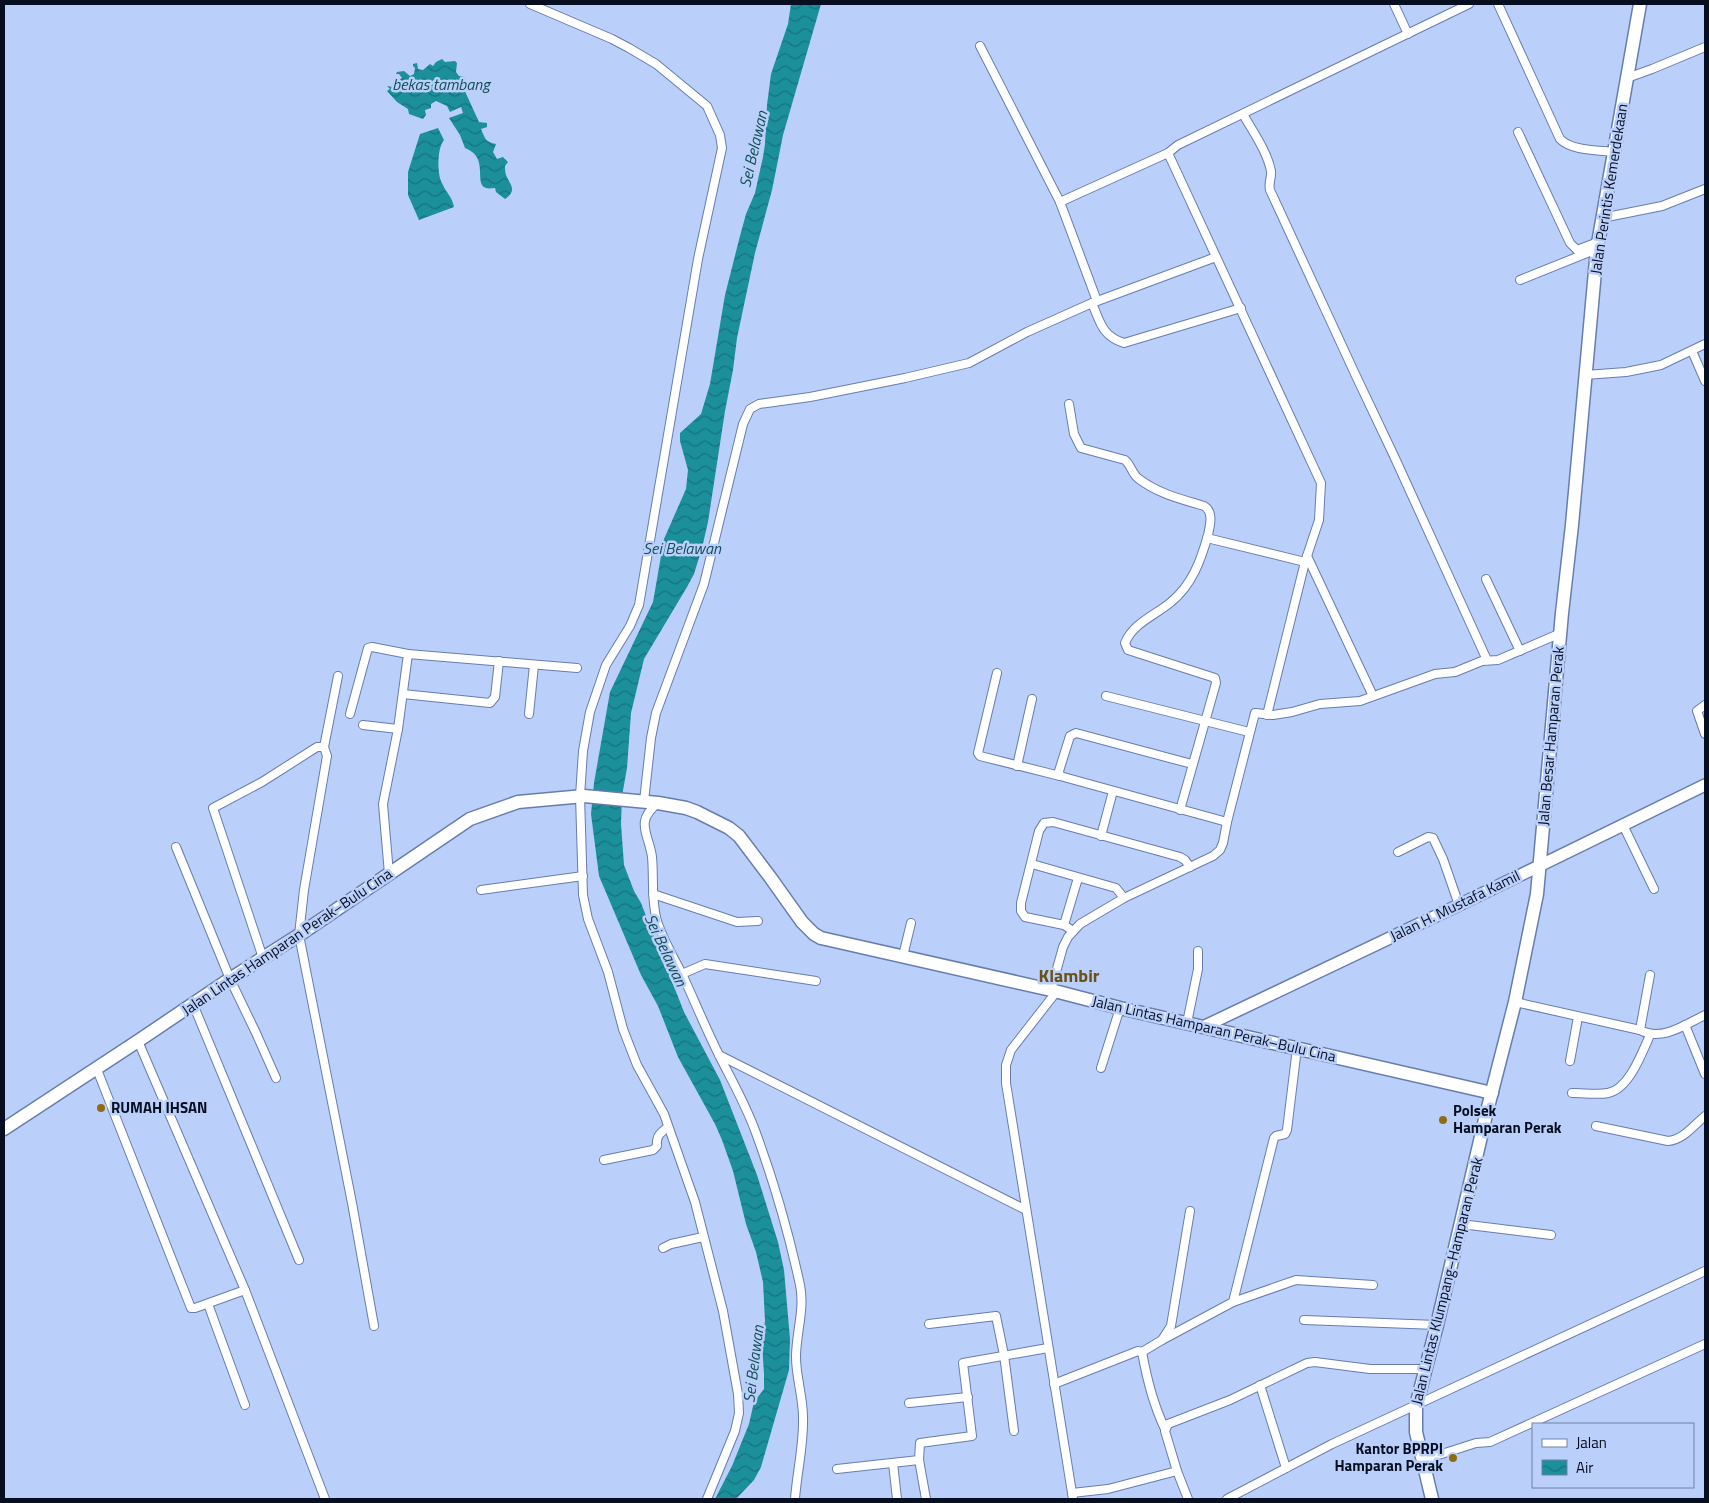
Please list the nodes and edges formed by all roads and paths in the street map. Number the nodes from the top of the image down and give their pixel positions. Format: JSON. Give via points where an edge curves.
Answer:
{"nodes":[{"id":1,"x":530,"y":4,"type":"edge"},
{"id":2,"x":1394,"y":4,"type":"edge"},
{"id":3,"x":1469,"y":4,"type":"edge"},
{"id":4,"x":1498,"y":4,"type":"edge"},
{"id":5,"x":1640,"y":4,"type":"edge"},
{"id":6,"x":1408,"y":34,"type":"junction"},
{"id":7,"x":980,"y":46,"type":"dead end"},
{"id":8,"x":1705,"y":47,"type":"edge"},
{"id":9,"x":1627,"y":78,"type":"junction"},
{"id":10,"x":1243,"y":114,"type":"junction"},
{"id":11,"x":1518,"y":132,"type":"dead end"},
{"id":12,"x":1614,"y":152,"type":"junction"},
{"id":13,"x":1168,"y":153,"type":"junction"},
{"id":14,"x":1705,"y":188,"type":"edge"},
{"id":15,"x":1060,"y":202,"type":"junction"},
{"id":16,"x":1602,"y":218,"type":"junction"},
{"id":17,"x":1597,"y":245,"type":"junction"},
{"id":18,"x":1216,"y":257,"type":"junction"},
{"id":19,"x":1520,"y":280,"type":"dead end"},
{"id":20,"x":1095,"y":302,"type":"junction"},
{"id":21,"x":1241,"y":308,"type":"junction"},
{"id":22,"x":1705,"y":344,"type":"edge"},
{"id":23,"x":1692,"y":351,"type":"junction"},
{"id":24,"x":1586,"y":375,"type":"junction"},
{"id":25,"x":1705,"y":381,"type":"edge"},
{"id":26,"x":1069,"y":404,"type":"dead end"},
{"id":27,"x":1207,"y":538,"type":"junction"},
{"id":28,"x":1306,"y":559,"type":"junction"},
{"id":29,"x":1486,"y":579,"type":"dead end"},
{"id":30,"x":1561,"y":633,"type":"junction"},
{"id":31,"x":1520,"y":651,"type":"junction"},
{"id":32,"x":408,"y":654,"type":"junction"},
{"id":33,"x":1487,"y":660,"type":"junction"},
{"id":34,"x":499,"y":661,"type":"junction"},
{"id":35,"x":534,"y":665,"type":"junction"},
{"id":36,"x":577,"y":668,"type":"dead end"},
{"id":37,"x":997,"y":673,"type":"dead end"},
{"id":38,"x":338,"y":676,"type":"dead end"},
{"id":39,"x":403,"y":694,"type":"junction"},
{"id":40,"x":1106,"y":696,"type":"dead end"},
{"id":41,"x":1373,"y":696,"type":"junction"},
{"id":42,"x":1032,"y":699,"type":"dead end"},
{"id":43,"x":1705,"y":705,"type":"edge"},
{"id":44,"x":350,"y":714,"type":"dead end"},
{"id":45,"x":528,"y":714,"type":"dead end"},
{"id":46,"x":1267,"y":715,"type":"junction"},
{"id":47,"x":1206,"y":720,"type":"junction"},
{"id":48,"x":363,"y":725,"type":"dead end"},
{"id":49,"x":398,"y":729,"type":"junction"},
{"id":50,"x":1249,"y":732,"type":"junction"},
{"id":51,"x":1705,"y":734,"type":"edge"},
{"id":52,"x":324,"y":747,"type":"junction"},
{"id":53,"x":1192,"y":764,"type":"junction"},
{"id":54,"x":1017,"y":766,"type":"junction"},
{"id":55,"x":1060,"y":776,"type":"junction"},
{"id":56,"x":1705,"y":785,"type":"edge"},
{"id":57,"x":1113,"y":791,"type":"junction"},
{"id":58,"x":582,"y":796,"type":"junction"},
{"id":59,"x":640,"y":801,"type":"junction"},
{"id":60,"x":658,"y":803,"type":"junction"},
{"id":61,"x":1180,"y":810,"type":"junction"},
{"id":62,"x":1227,"y":822,"type":"junction"},
{"id":63,"x":1623,"y":825,"type":"junction"},
{"id":64,"x":1101,"y":836,"type":"junction"},
{"id":65,"x":176,"y":847,"type":"dead end"},
{"id":66,"x":1398,"y":852,"type":"dead end"},
{"id":67,"x":1032,"y":864,"type":"junction"},
{"id":68,"x":1540,"y":864,"type":"junction"},
{"id":69,"x":1190,"y":867,"type":"junction"},
{"id":70,"x":389,"y":874,"type":"junction"},
{"id":71,"x":582,"y":876,"type":"junction"},
{"id":72,"x":1078,"y":878,"type":"junction"},
{"id":73,"x":1654,"y":889,"type":"dead end"},
{"id":74,"x":481,"y":890,"type":"dead end"},
{"id":75,"x":653,"y":894,"type":"junction"},
{"id":76,"x":1124,"y":898,"type":"junction"},
{"id":77,"x":1459,"y":905,"type":"junction"},
{"id":78,"x":758,"y":921,"type":"dead end"},
{"id":79,"x":911,"y":922,"type":"dead end"},
{"id":80,"x":1064,"y":924,"type":"junction"},
{"id":81,"x":1073,"y":931,"type":"junction"},
{"id":82,"x":299,"y":935,"type":"junction"},
{"id":83,"x":1198,"y":951,"type":"dead end"},
{"id":84,"x":903,"y":956,"type":"junction"},
{"id":85,"x":263,"y":958,"type":"junction"},
{"id":86,"x":682,"y":974,"type":"junction"},
{"id":87,"x":1650,"y":975,"type":"dead end"},
{"id":88,"x":230,"y":979,"type":"junction"},
{"id":89,"x":816,"y":981,"type":"dead end"},
{"id":90,"x":1054,"y":990,"type":"junction"},
{"id":91,"x":1515,"y":1002,"type":"junction"},
{"id":92,"x":193,"y":1004,"type":"junction"},
{"id":93,"x":1120,"y":1008,"type":"junction"},
{"id":94,"x":1705,"y":1015,"type":"edge"},
{"id":95,"x":1578,"y":1017,"type":"junction"},
{"id":96,"x":1187,"y":1023,"type":"junction"},
{"id":97,"x":1685,"y":1025,"type":"junction"},
{"id":98,"x":1205,"y":1026,"type":"junction"},
{"id":99,"x":1640,"y":1030,"type":"junction"},
{"id":100,"x":1650,"y":1035,"type":"junction"},
{"id":101,"x":138,"y":1041,"type":"junction"},
{"id":102,"x":1297,"y":1048,"type":"junction"},
{"id":103,"x":719,"y":1054,"type":"junction"},
{"id":104,"x":1570,"y":1061,"type":"dead end"},
{"id":105,"x":96,"y":1068,"type":"junction"},
{"id":106,"x":1101,"y":1068,"type":"dead end"},
{"id":107,"x":1705,"y":1074,"type":"edge"},
{"id":108,"x":276,"y":1078,"type":"dead end"},
{"id":109,"x":1492,"y":1093,"type":"junction"},
{"id":110,"x":1572,"y":1093,"type":"dead end"},
{"id":111,"x":1705,"y":1116,"type":"edge"},
{"id":112,"x":1596,"y":1126,"type":"dead end"},
{"id":113,"x":668,"y":1127,"type":"junction"},
{"id":114,"x":4,"y":1129,"type":"edge"},
{"id":115,"x":604,"y":1160,"type":"dead end"},
{"id":116,"x":1026,"y":1210,"type":"junction"},
{"id":117,"x":1190,"y":1211,"type":"dead end"},
{"id":118,"x":1461,"y":1224,"type":"junction"},
{"id":119,"x":1551,"y":1235,"type":"dead end"},
{"id":120,"x":703,"y":1236,"type":"junction"},
{"id":121,"x":662,"y":1248,"type":"dead end"},
{"id":122,"x":299,"y":1260,"type":"dead end"},
{"id":123,"x":1705,"y":1271,"type":"edge"},
{"id":124,"x":1373,"y":1285,"type":"dead end"},
{"id":125,"x":245,"y":1290,"type":"junction"},
{"id":126,"x":1233,"y":1302,"type":"junction"},
{"id":127,"x":208,"y":1304,"type":"junction"},
{"id":128,"x":1304,"y":1320,"type":"dead end"},
{"id":129,"x":929,"y":1324,"type":"dead end"},
{"id":130,"x":1438,"y":1325,"type":"junction"},
{"id":131,"x":374,"y":1326,"type":"dead end"},
{"id":132,"x":1162,"y":1340,"type":"junction"},
{"id":133,"x":1705,"y":1344,"type":"edge"},
{"id":134,"x":1048,"y":1348,"type":"junction"},
{"id":135,"x":1142,"y":1352,"type":"junction"},
{"id":136,"x":1004,"y":1355,"type":"junction"},
{"id":137,"x":1426,"y":1369,"type":"junction"},
{"id":138,"x":1054,"y":1384,"type":"junction"},
{"id":139,"x":1260,"y":1386,"type":"junction"},
{"id":140,"x":968,"y":1397,"type":"junction"},
{"id":141,"x":909,"y":1403,"type":"dead end"},
{"id":142,"x":245,"y":1405,"type":"dead end"},
{"id":143,"x":1416,"y":1406,"type":"junction"},
{"id":144,"x":1165,"y":1429,"type":"junction"},
{"id":145,"x":1014,"y":1430,"type":"dead end"},
{"id":146,"x":919,"y":1460,"type":"junction"},
{"id":147,"x":1423,"y":1460,"type":"junction"},
{"id":148,"x":893,"y":1463,"type":"junction"},
{"id":149,"x":1286,"y":1468,"type":"junction"},
{"id":150,"x":837,"y":1469,"type":"dead end"},
{"id":151,"x":1177,"y":1471,"type":"junction"},
{"id":152,"x":1073,"y":1496,"type":"edge"},
{"id":153,"x":325,"y":1499,"type":"edge"},
{"id":154,"x":707,"y":1499,"type":"edge"},
{"id":155,"x":795,"y":1499,"type":"edge"},
{"id":156,"x":897,"y":1499,"type":"edge"},
{"id":157,"x":926,"y":1499,"type":"edge"},
{"id":158,"x":1188,"y":1499,"type":"edge"},
{"id":159,"x":1227,"y":1499,"type":"edge"},
{"id":160,"x":1432,"y":1499,"type":"edge"}],
"edges":[{"from":1,"to":58,"type":"street","via":[[612,39],[656,64],[707,106],[722,148],[698,259],[639,605],[606,665],[590,712],[583,751]]},
{"from":2,"to":6,"type":"street"},
{"from":3,"to":6,"type":"street"},
{"from":4,"to":12,"type":"street","via":[[1560,139],[1565,144]]},
{"from":5,"to":9,"type":"main road","name":"Jalan Perintis Kemerdekaan"},
{"from":6,"to":10,"type":"street"},
{"from":7,"to":15,"type":"street"},
{"from":8,"to":9,"type":"street"},
{"from":9,"to":12,"type":"main road","name":"Jalan Perintis Kemerdekaan"},
{"from":10,"to":13,"type":"street"},
{"from":10,"to":33,"type":"street","via":[[1267,160],[1271,173],[1270,190]]},
{"from":11,"to":17,"type":"street","via":[[1570,243],[1577,250]]},
{"from":12,"to":16,"type":"main road","name":"Jalan Perintis Kemerdekaan"},
{"from":13,"to":15,"type":"street"},
{"from":13,"to":18,"type":"street"},
{"from":14,"to":16,"type":"street","via":[[1662,206]]},
{"from":15,"to":20,"type":"street"},
{"from":16,"to":17,"type":"main road","name":"Jalan Perintis Kemerdekaan"},
{"from":17,"to":19,"type":"street"},
{"from":17,"to":24,"type":"main road","name":"Jalan Perintis Kemerdekaan"},
{"from":18,"to":20,"type":"street"},
{"from":18,"to":21,"type":"street"},
{"from":20,"to":21,"type":"street","via":[[1105,333],[1124,343]]},
{"from":20,"to":59,"type":"street","via":[[1027,332],[969,363],[810,397],[759,404],[750,409],[743,424],[704,584],[656,713]]},
{"from":21,"to":28,"type":"street","via":[[1321,483],[1319,520]]},
{"from":22,"to":23,"type":"street"},
{"from":23,"to":24,"type":"street","via":[[1660,365]]},
{"from":23,"to":25,"type":"street"},
{"from":24,"to":30,"type":"main road","name":"Jalan Besar Hamparan Perak"},
{"from":26,"to":27,"type":"street","via":[[1074,434],[1081,448],[1125,460],[1137,478],[1157,490],[1208,508]]},
{"from":27,"to":28,"type":"street"},
{"from":27,"to":47,"type":"street","via":[[1189,583],[1173,601],[1145,619],[1127,638],[1125,646],[1128,650],[1215,678]]},
{"from":28,"to":41,"type":"street"},
{"from":28,"to":46,"type":"street"},
{"from":29,"to":31,"type":"street"},
{"from":30,"to":31,"type":"street"},
{"from":30,"to":68,"type":"main road","name":"Jalan Besar Hamparan Perak"},
{"from":31,"to":33,"type":"street","via":[[1498,660]]},
{"from":32,"to":34,"type":"street"},
{"from":32,"to":39,"type":"street"},
{"from":32,"to":44,"type":"street","via":[[368,648]]},
{"from":33,"to":41,"type":"street"},
{"from":34,"to":35,"type":"street"},
{"from":34,"to":39,"type":"street","via":[[495,697],[490,702]]},
{"from":35,"to":36,"type":"street"},
{"from":35,"to":45,"type":"street"},
{"from":37,"to":54,"type":"street","via":[[979,755]]},
{"from":38,"to":52,"type":"street"},
{"from":39,"to":49,"type":"street"},
{"from":40,"to":47,"type":"street"},
{"from":41,"to":46,"type":"street"},
{"from":42,"to":54,"type":"street"},
{"from":43,"to":51,"type":"street","via":[[1697,711]]},
{"from":46,"to":50,"type":"street","via":[[1255,713]]},
{"from":47,"to":50,"type":"street"},
{"from":47,"to":53,"type":"street"},
{"from":48,"to":49,"type":"street"},
{"from":49,"to":70,"type":"street","via":[[383,804]]},
{"from":50,"to":62,"type":"street"},
{"from":52,"to":82,"type":"street","via":[[327,756]]},
{"from":52,"to":85,"type":"street","via":[[317,747],[213,808]]},
{"from":53,"to":55,"type":"street","via":[[1076,733],[1070,736]]},
{"from":53,"to":61,"type":"street"},
{"from":54,"to":55,"type":"street"},
{"from":55,"to":57,"type":"street"},
{"from":56,"to":63,"type":"street","name":"Jalan H. Mustafa Kamil"},
{"from":57,"to":61,"type":"street"},
{"from":57,"to":64,"type":"street"},
{"from":58,"to":59,"type":"main road","name":"Jalan Lintas Hamparan Perak–Bulu Cina"},
{"from":58,"to":70,"type":"main road","name":"Jalan Lintas Hamparan Perak–Bulu Cina","via":[[518,802],[481,814]]},
{"from":58,"to":71,"type":"street"},
{"from":59,"to":60,"type":"main road","name":"Jalan Lintas Hamparan Perak–Bulu Cina"},
{"from":60,"to":75,"type":"street","via":[[648,814],[644,831],[652,856]]},
{"from":60,"to":84,"type":"main road","name":"Jalan Lintas Hamparan Perak–Bulu Cina","via":[[697,812],[734,832],[814,934]]},
{"from":61,"to":62,"type":"street"},
{"from":62,"to":69,"type":"street","via":[[1220,850]]},
{"from":63,"to":68,"type":"street","name":"Jalan H. Mustafa Kamil"},
{"from":63,"to":73,"type":"street"},
{"from":64,"to":67,"type":"street","via":[[1053,822],[1044,824],[1039,831]]},
{"from":64,"to":69,"type":"street","via":[[1180,858]]},
{"from":65,"to":88,"type":"street"},
{"from":66,"to":77,"type":"street","via":[[1433,838]]},
{"from":67,"to":72,"type":"street"},
{"from":67,"to":80,"type":"street","via":[[1021,903],[1022,914]]},
{"from":68,"to":77,"type":"street","name":"Jalan H. Mustafa Kamil"},
{"from":68,"to":91,"type":"main road","name":"Jalan Besar Hamparan Perak"},
{"from":69,"to":76,"type":"street"},
{"from":70,"to":82,"type":"main road","name":"Jalan Lintas Hamparan Perak–Bulu Cina"},
{"from":71,"to":74,"type":"street"},
{"from":71,"to":113,"type":"street","via":[[588,919],[608,972],[623,1029]]},
{"from":72,"to":76,"type":"street","via":[[1116,888]]},
{"from":72,"to":80,"type":"street"},
{"from":75,"to":78,"type":"street","via":[[737,922]]},
{"from":75,"to":86,"type":"street","via":[[661,931]]},
{"from":76,"to":81,"type":"street"},
{"from":77,"to":98,"type":"street","name":"Jalan H. Mustafa Kamil"},
{"from":79,"to":84,"type":"street"},
{"from":80,"to":81,"type":"street"},
{"from":81,"to":90,"type":"street","via":[[1062,947]]},
{"from":82,"to":85,"type":"main road","name":"Jalan Lintas Hamparan Perak–Bulu Cina"},
{"from":82,"to":131,"type":"street"},
{"from":83,"to":96,"type":"street","via":[[1198,970]]},
{"from":84,"to":90,"type":"main road","name":"Jalan Lintas Hamparan Perak–Bulu Cina"},
{"from":85,"to":88,"type":"main road","name":"Jalan Lintas Hamparan Perak–Bulu Cina"},
{"from":86,"to":89,"type":"street","via":[[705,964]]},
{"from":86,"to":103,"type":"street"},
{"from":87,"to":99,"type":"street"},
{"from":88,"to":92,"type":"main road","name":"Jalan Lintas Hamparan Perak–Bulu Cina"},
{"from":88,"to":108,"type":"street"},
{"from":90,"to":93,"type":"main road","name":"Jalan Lintas Hamparan Perak–Bulu Cina"},
{"from":90,"to":116,"type":"street","via":[[1015,1044],[1006,1065]]},
{"from":91,"to":95,"type":"street"},
{"from":91,"to":109,"type":"main road","name":"Jalan Besar Hamparan Perak"},
{"from":92,"to":101,"type":"main road","name":"Jalan Lintas Hamparan Perak–Bulu Cina"},
{"from":92,"to":122,"type":"street"},
{"from":93,"to":96,"type":"main road","name":"Jalan Lintas Hamparan Perak–Bulu Cina"},
{"from":93,"to":106,"type":"street"},
{"from":94,"to":97,"type":"street"},
{"from":95,"to":99,"type":"street"},
{"from":95,"to":104,"type":"street"},
{"from":96,"to":98,"type":"main road","name":"Jalan Lintas Hamparan Perak–Bulu Cina"},
{"from":97,"to":100,"type":"street","via":[[1665,1034]]},
{"from":97,"to":107,"type":"street"},
{"from":98,"to":102,"type":"main road","name":"Jalan Lintas Hamparan Perak–Bulu Cina"},
{"from":99,"to":100,"type":"street"},
{"from":100,"to":110,"type":"street","via":[[1636,1065],[1620,1088],[1608,1093]]},
{"from":101,"to":105,"type":"main road","name":"Jalan Lintas Hamparan Perak–Bulu Cina"},
{"from":101,"to":125,"type":"street"},
{"from":102,"to":109,"type":"main road","name":"Jalan Lintas Hamparan Perak–Bulu Cina"},
{"from":102,"to":126,"type":"street","via":[[1287,1130],[1274,1138]]},
{"from":103,"to":116,"type":"street"},
{"from":103,"to":155,"type":"street","via":[[757,1134],[801,1293],[796,1358],[803,1408],[803,1438]]},
{"from":105,"to":114,"type":"main road","name":"Jalan Lintas Hamparan Perak–Bulu Cina"},
{"from":105,"to":127,"type":"street","via":[[191,1308]]},
{"from":109,"to":118,"type":"main road","name":"Jalan Lintas Klumpang–Hamparan Perak"},
{"from":111,"to":112,"type":"street","via":[[1674,1141]]},
{"from":113,"to":115,"type":"street","via":[[656,1139],[657,1146],[653,1150]]},
{"from":113,"to":120,"type":"street","via":[[695,1202]]},
{"from":116,"to":134,"type":"street"},
{"from":117,"to":132,"type":"street","via":[[1171,1326]]},
{"from":118,"to":119,"type":"street"},
{"from":118,"to":130,"type":"main road","name":"Jalan Lintas Klumpang–Hamparan Perak"},
{"from":120,"to":121,"type":"street"},
{"from":120,"to":154,"type":"street","via":[[723,1312],[739,1409],[735,1431]]},
{"from":123,"to":143,"type":"street"},
{"from":124,"to":126,"type":"street","via":[[1296,1280]]},
{"from":125,"to":127,"type":"street"},
{"from":125,"to":153,"type":"street"},
{"from":126,"to":132,"type":"street"},
{"from":127,"to":142,"type":"street"},
{"from":128,"to":130,"type":"street"},
{"from":129,"to":136,"type":"street","via":[[996,1315]]},
{"from":130,"to":137,"type":"main road","name":"Jalan Lintas Klumpang–Hamparan Perak"},
{"from":132,"to":135,"type":"street"},
{"from":133,"to":147,"type":"street","via":[[1490,1442],[1476,1443]]},
{"from":134,"to":136,"type":"street"},
{"from":134,"to":138,"type":"street"},
{"from":135,"to":138,"type":"street"},
{"from":135,"to":144,"type":"street","via":[[1148,1386]]},
{"from":136,"to":140,"type":"street","via":[[963,1363]]},
{"from":136,"to":145,"type":"street"},
{"from":137,"to":139,"type":"street","via":[[1370,1369],[1311,1362]]},
{"from":137,"to":143,"type":"main road","name":"Jalan Lintas Klumpang–Hamparan Perak"},
{"from":138,"to":152,"type":"street"},
{"from":139,"to":144,"type":"street","via":[[1168,1424]]},
{"from":139,"to":149,"type":"street"},
{"from":140,"to":141,"type":"street"},
{"from":140,"to":146,"type":"street","via":[[973,1436],[920,1443]]},
{"from":143,"to":147,"type":"main road","name":"Jalan Lintas Klumpang–Hamparan Perak","via":[[1416,1432]]},
{"from":143,"to":149,"type":"street"},
{"from":144,"to":151,"type":"street"},
{"from":146,"to":148,"type":"street"},
{"from":146,"to":157,"type":"street"},
{"from":147,"to":160,"type":"main road","name":"Jalan Lintas Klumpang–Hamparan Perak"},
{"from":148,"to":150,"type":"street"},
{"from":148,"to":156,"type":"street"},
{"from":149,"to":159,"type":"street"},
{"from":151,"to":152,"type":"street"},
{"from":151,"to":158,"type":"street"}]}
